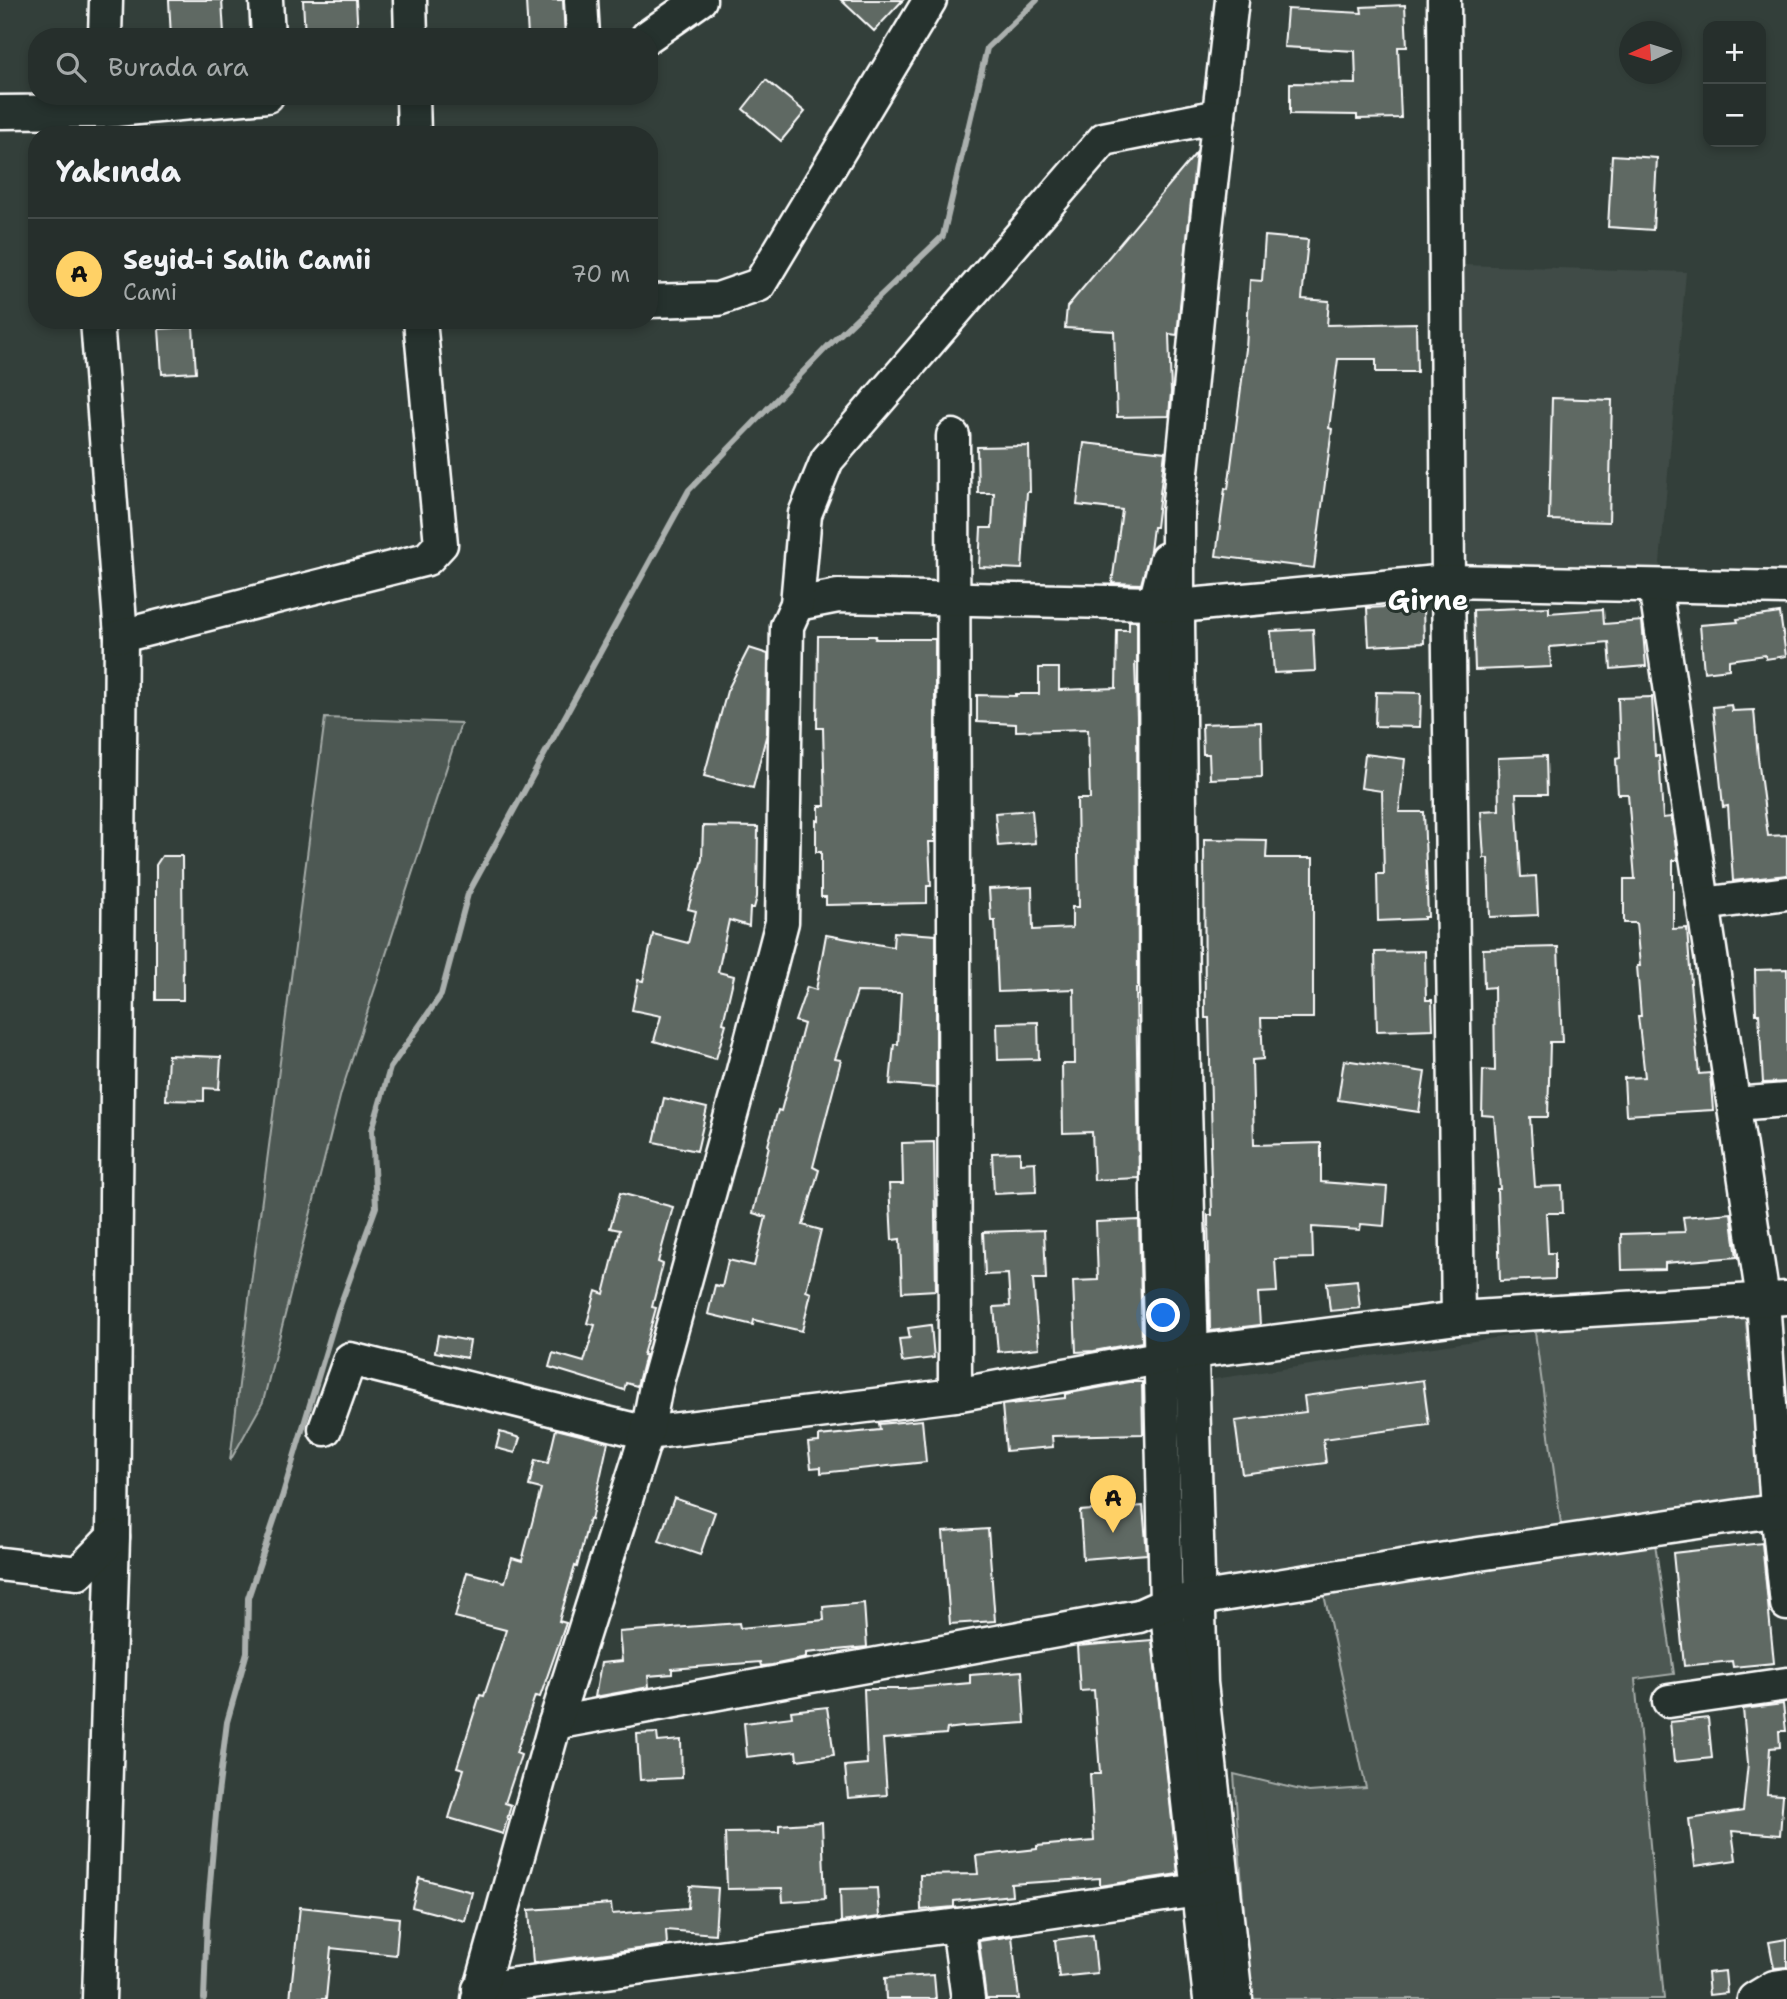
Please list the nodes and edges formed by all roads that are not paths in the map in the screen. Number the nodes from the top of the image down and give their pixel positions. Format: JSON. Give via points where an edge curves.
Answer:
{"nodes":[{"id":1,"x":106,"y":0,"type":"edge"},
{"id":2,"x":265,"y":0,"type":"edge"},
{"id":3,"x":410,"y":0,"type":"edge"},
{"id":4,"x":581,"y":0,"type":"edge"},
{"id":5,"x":700,"y":0,"type":"edge"},
{"id":6,"x":930,"y":0,"type":"edge"},
{"id":7,"x":1232,"y":0,"type":"edge"},
{"id":8,"x":1444,"y":0,"type":"edge"},
{"id":9,"x":105,"y":28,"type":"edge"},
{"id":10,"x":267,"y":28,"type":"edge"},
{"id":11,"x":411,"y":28,"type":"edge"},
{"id":12,"x":583,"y":28,"type":"edge"},
{"id":13,"x":658,"y":29,"type":"edge"},
{"id":14,"x":186,"y":105,"type":"edge"},
{"id":15,"x":413,"y":105,"type":"edge"},
{"id":16,"x":0,"y":112,"type":"edge"},
{"id":17,"x":104,"y":114,"type":"edge"},
{"id":18,"x":1219,"y":116,"type":"junction"},
{"id":19,"x":414,"y":126,"type":"edge"},
{"id":20,"x":658,"y":301,"type":"edge"},
{"id":21,"x":105,"y":329,"type":"edge"},
{"id":22,"x":421,"y":329,"type":"edge"},
{"id":23,"x":953,"y":436,"type":"dead end"},
{"id":24,"x":1448,"y":581,"type":"junction"},
{"id":25,"x":1655,"y":586,"type":"junction"},
{"id":26,"x":1787,"y":588,"type":"edge"},
{"id":27,"x":953,"y":599,"type":"junction"},
{"id":28,"x":797,"y":604,"type":"junction"},
{"id":29,"x":1166,"y":605,"type":"junction"},
{"id":30,"x":121,"y":636,"type":"junction"},
{"id":31,"x":1787,"y":893,"type":"edge"},
{"id":32,"x":1703,"y":904,"type":"junction"},
{"id":33,"x":1787,"y":1100,"type":"edge"},
{"id":34,"x":1734,"y":1104,"type":"junction"},
{"id":35,"x":1775,"y":1298,"type":"edge"},
{"id":36,"x":1458,"y":1318,"type":"junction"},
{"id":37,"x":1192,"y":1352,"type":"junction"},
{"id":38,"x":1161,"y":1359,"type":"junction"},
{"id":39,"x":955,"y":1395,"type":"junction"},
{"id":40,"x":325,"y":1429,"type":"dead end"},
{"id":41,"x":647,"y":1433,"type":"junction"},
{"id":42,"x":1782,"y":1508,"type":"edge"},
{"id":43,"x":113,"y":1537,"type":"junction"},
{"id":44,"x":0,"y":1564,"type":"edge"},
{"id":45,"x":1198,"y":1600,"type":"junction"},
{"id":46,"x":1166,"y":1604,"type":"junction"},
{"id":47,"x":1787,"y":1604,"type":"edge"},
{"id":48,"x":1787,"y":1684,"type":"edge"},
{"id":49,"x":1669,"y":1701,"type":"dead end"},
{"id":50,"x":555,"y":1723,"type":"junction"},
{"id":51,"x":1210,"y":1885,"type":"junction"},
{"id":52,"x":958,"y":1925,"type":"junction"},
{"id":53,"x":1787,"y":1985,"type":"edge"},
{"id":54,"x":479,"y":1994,"type":"edge"},
{"id":55,"x":99,"y":1999,"type":"edge"},
{"id":56,"x":968,"y":1999,"type":"edge"},
{"id":57,"x":1210,"y":1999,"type":"edge"},
{"id":58,"x":1236,"y":1999,"type":"edge"},
{"id":59,"x":1754,"y":1999,"type":"edge"}],
"edges":[{"from":1,"to":9,"type":"street"},
{"from":2,"to":10,"type":"street"},
{"from":3,"to":11,"type":"street"},
{"from":4,"to":12,"type":"street"},
{"from":5,"to":13,"type":"street"},
{"from":6,"to":20,"type":"street","via":[[759,285],[718,299]]},
{"from":7,"to":18,"type":"street"},
{"from":8,"to":24,"type":"street"},
{"from":14,"to":17,"type":"street"},
{"from":15,"to":19,"type":"street"},
{"from":16,"to":17,"type":"street"},
{"from":18,"to":28,"type":"street","via":[[1104,139],[827,460],[805,514]]},
{"from":18,"to":29,"type":"street"},
{"from":21,"to":30,"type":"street"},
{"from":22,"to":30,"type":"street","via":[[441,544],[427,559]]},
{"from":23,"to":27,"type":"street"},
{"from":24,"to":25,"type":"street"},
{"from":24,"to":29,"type":"street"},
{"from":24,"to":36,"type":"street"},
{"from":25,"to":26,"type":"street"},
{"from":25,"to":32,"type":"street"},
{"from":27,"to":28,"type":"street","via":[[838,596]]},
{"from":27,"to":29,"type":"street"},
{"from":27,"to":39,"type":"street"},
{"from":28,"to":41,"type":"street","via":[[787,626],[782,922]]},
{"from":29,"to":37,"type":"street"},
{"from":29,"to":38,"type":"street","via":[[1157,1196]]},
{"from":30,"to":43,"type":"street"},
{"from":31,"to":32,"type":"street"},
{"from":32,"to":34,"type":"street"},
{"from":33,"to":34,"type":"street"},
{"from":34,"to":35,"type":"street"},
{"from":35,"to":36,"type":"street"},
{"from":35,"to":42,"type":"street"},
{"from":36,"to":37,"type":"street"},
{"from":37,"to":38,"type":"street"},
{"from":37,"to":45,"type":"street"},
{"from":38,"to":39,"type":"street"},
{"from":38,"to":46,"type":"street"},
{"from":39,"to":41,"type":"street"},
{"from":40,"to":41,"type":"street","via":[[350,1359]]},
{"from":41,"to":50,"type":"street"},
{"from":42,"to":45,"type":"street"},
{"from":42,"to":47,"type":"street"},
{"from":43,"to":44,"type":"street","via":[[78,1573]]},
{"from":43,"to":55,"type":"street"},
{"from":45,"to":46,"type":"street"},
{"from":45,"to":51,"type":"street"},
{"from":46,"to":50,"type":"street","via":[[1139,1616]]},
{"from":46,"to":51,"type":"street"},
{"from":48,"to":49,"type":"street"},
{"from":50,"to":54,"type":"street"},
{"from":51,"to":52,"type":"street"},
{"from":51,"to":57,"type":"street"},
{"from":51,"to":58,"type":"street"},
{"from":52,"to":54,"type":"street"},
{"from":52,"to":56,"type":"street"},
{"from":53,"to":59,"type":"street"}]}
